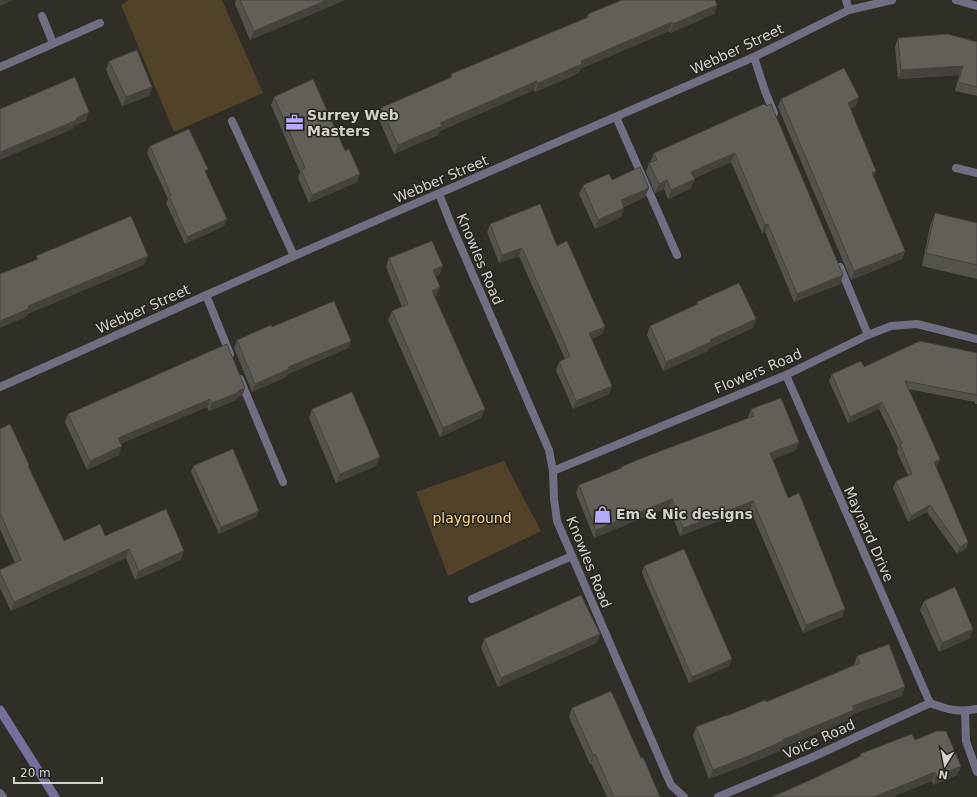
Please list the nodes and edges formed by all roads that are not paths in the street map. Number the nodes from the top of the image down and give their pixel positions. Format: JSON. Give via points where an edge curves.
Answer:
{"nodes":[{"id":1,"x":846,"y":0,"type":"edge"},
{"id":2,"x":892,"y":0,"type":"edge"},
{"id":3,"x":956,"y":0,"type":"edge"},
{"id":4,"x":977,"y":6,"type":"edge"},
{"id":5,"x":849,"y":10,"type":"junction"},
{"id":6,"x":42,"y":16,"type":"dead end"},
{"id":7,"x":100,"y":23,"type":"dead end"},
{"id":8,"x":53,"y":43,"type":"junction"},
{"id":9,"x":754,"y":57,"type":"junction"},
{"id":10,"x":0,"y":67,"type":"edge"},
{"id":11,"x":616,"y":117,"type":"junction"},
{"id":12,"x":777,"y":120,"type":"edge"},
{"id":13,"x":232,"y":121,"type":"dead end"},
{"id":14,"x":956,"y":168,"type":"dead end"},
{"id":15,"x":977,"y":173,"type":"edge"},
{"id":16,"x":439,"y":194,"type":"junction"},
{"id":17,"x":677,"y":255,"type":"dead end"},
{"id":18,"x":294,"y":256,"type":"junction"},
{"id":19,"x":835,"y":256,"type":"edge"},
{"id":20,"x":206,"y":295,"type":"junction"},
{"id":21,"x":868,"y":335,"type":"junction"},
{"id":22,"x":977,"y":339,"type":"edge"},
{"id":23,"x":786,"y":375,"type":"junction"},
{"id":24,"x":0,"y":387,"type":"edge"},
{"id":25,"x":553,"y":471,"type":"junction"},
{"id":26,"x":282,"y":482,"type":"dead end"},
{"id":27,"x":572,"y":556,"type":"junction"},
{"id":28,"x":472,"y":599,"type":"dead end"},
{"id":29,"x":930,"y":703,"type":"junction"},
{"id":30,"x":977,"y":709,"type":"edge"},
{"id":31,"x":965,"y":711,"type":"junction"},
{"id":32,"x":977,"y":772,"type":"edge"},
{"id":33,"x":0,"y":793,"type":"edge"},
{"id":34,"x":4,"y":797,"type":"edge"},
{"id":35,"x":684,"y":797,"type":"edge"},
{"id":36,"x":718,"y":797,"type":"edge"}],
"edges":[{"from":1,"to":5,"type":"street"},
{"from":2,"to":5,"type":"street","name":"Webber Street"},
{"from":3,"to":4,"type":"street"},
{"from":5,"to":9,"type":"street","name":"Webber Street"},
{"from":6,"to":8,"type":"street"},
{"from":7,"to":8,"type":"street"},
{"from":8,"to":10,"type":"street"},
{"from":9,"to":11,"type":"street","name":"Webber Street"},
{"from":9,"to":12,"type":"street"},
{"from":11,"to":16,"type":"street","name":"Webber Street"},
{"from":11,"to":17,"type":"street"},
{"from":13,"to":18,"type":"street"},
{"from":14,"to":15,"type":"street"},
{"from":16,"to":18,"type":"street","name":"Webber Street"},
{"from":16,"to":25,"type":"street","name":"Knowles Road","via":[[549,450]]},
{"from":18,"to":20,"type":"street","name":"Webber Street"},
{"from":19,"to":21,"type":"street"},
{"from":20,"to":24,"type":"street","name":"Webber Street"},
{"from":20,"to":26,"type":"street"},
{"from":21,"to":22,"type":"street","name":"Flowers Road","via":[[891,326],[917,324]]},
{"from":21,"to":23,"type":"street","name":"Flowers Road"},
{"from":23,"to":25,"type":"street","name":"Flowers Road"},
{"from":23,"to":29,"type":"street","name":"Maynard Drive"},
{"from":25,"to":27,"type":"street","name":"Knowles Road","via":[[557,521]]},
{"from":27,"to":28,"type":"street"},
{"from":27,"to":35,"type":"street","name":"Knowles Road","via":[[671,785]]},
{"from":29,"to":31,"type":"street","via":[[947,709]]},
{"from":29,"to":36,"type":"street","name":"Voice Road"},
{"from":30,"to":31,"type":"street"},
{"from":31,"to":32,"type":"street","via":[[966,741]]},
{"from":33,"to":34,"type":"street"}]}
